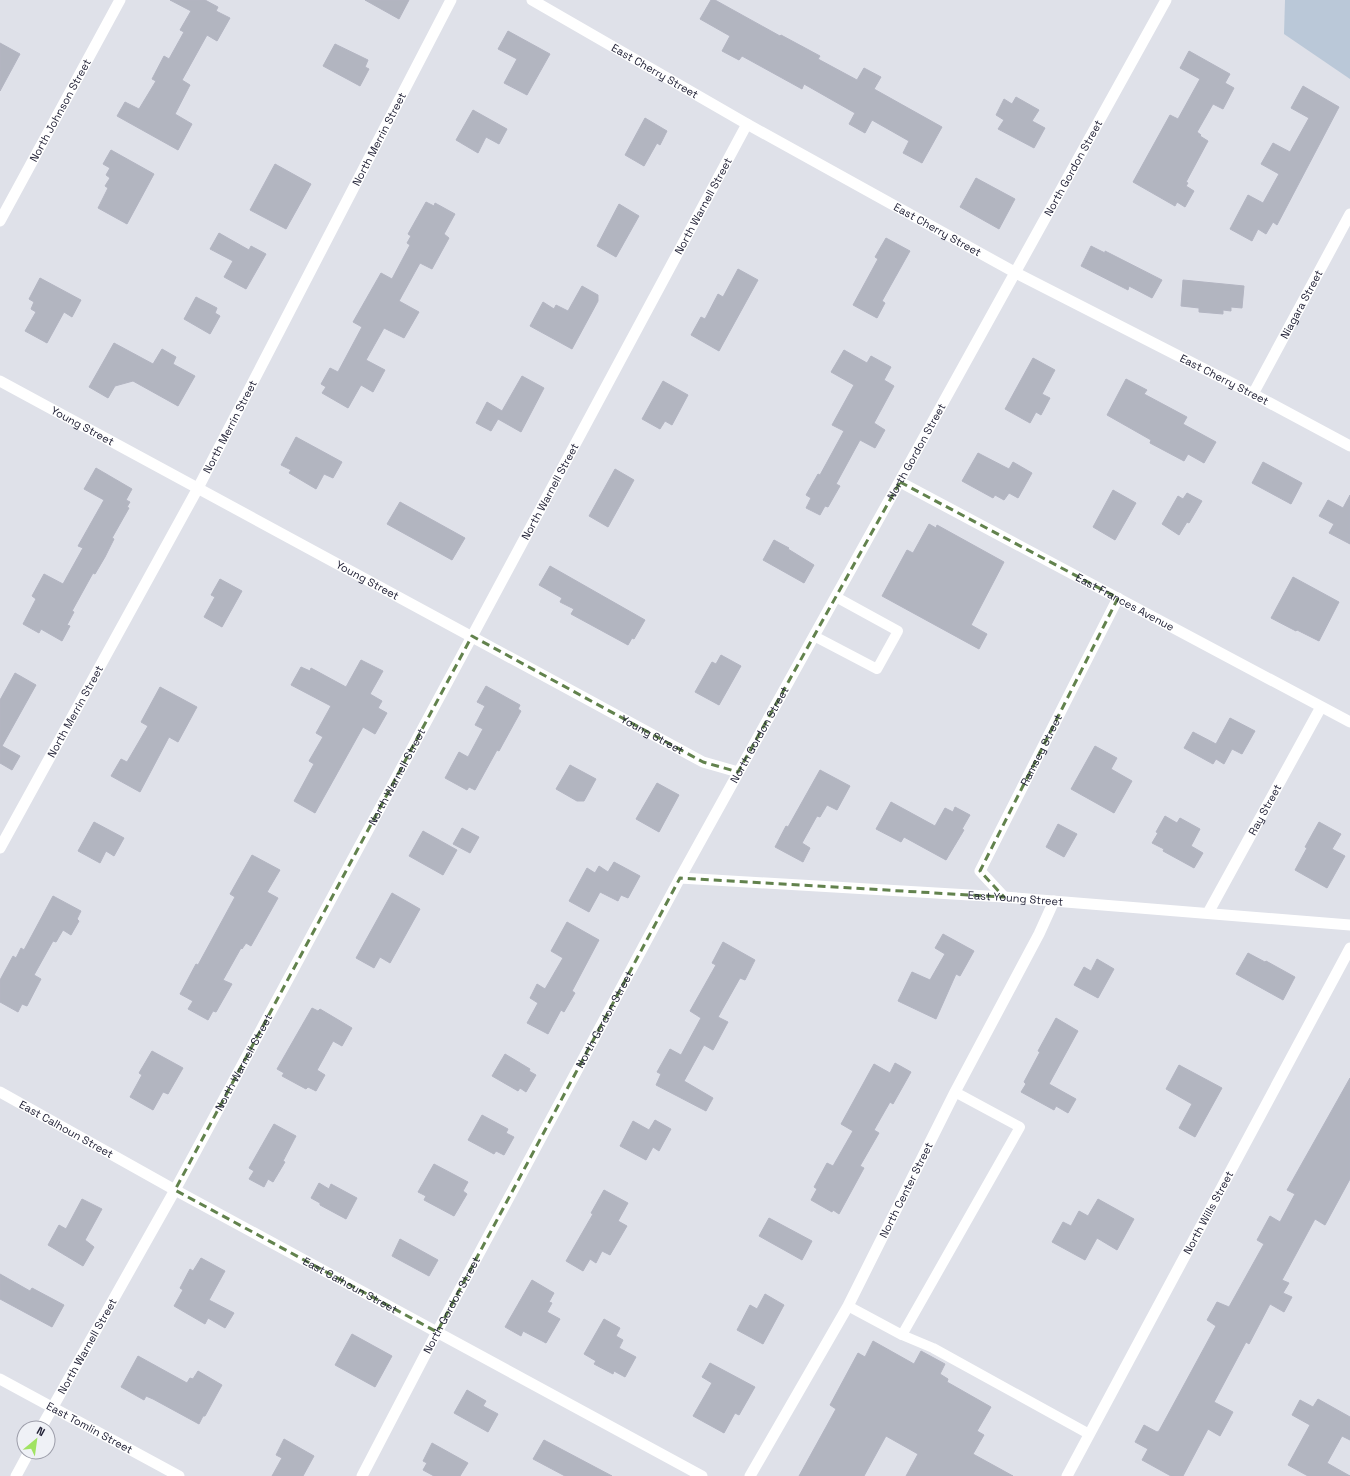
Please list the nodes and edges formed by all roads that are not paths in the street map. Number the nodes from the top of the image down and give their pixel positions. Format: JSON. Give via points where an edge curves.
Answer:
{"nodes":[{"id":1,"x":120,"y":0,"type":"edge"},
{"id":2,"x":452,"y":0,"type":"edge"},
{"id":3,"x":532,"y":0,"type":"edge"},
{"id":4,"x":1166,"y":0,"type":"edge"},
{"id":5,"x":747,"y":124,"type":"junction"},
{"id":6,"x":1350,"y":214,"type":"edge"},
{"id":7,"x":0,"y":221,"type":"edge"},
{"id":8,"x":1016,"y":273,"type":"junction"},
{"id":9,"x":0,"y":381,"type":"edge"},
{"id":10,"x":1253,"y":394,"type":"junction"},
{"id":11,"x":1350,"y":446,"type":"edge"},
{"id":12,"x":900,"y":482,"type":"junction"},
{"id":13,"x":198,"y":488,"type":"junction"},
{"id":14,"x":836,"y":597,"type":"junction"},
{"id":15,"x":1118,"y":598,"type":"junction"},
{"id":16,"x":472,"y":636,"type":"junction"},
{"id":17,"x":814,"y":636,"type":"junction"},
{"id":18,"x":1321,"y":707,"type":"junction"},
{"id":19,"x":1350,"y":722,"type":"edge"},
{"id":20,"x":738,"y":772,"type":"junction"},
{"id":21,"x":0,"y":848,"type":"edge"},
{"id":22,"x":680,"y":878,"type":"junction"},
{"id":23,"x":1004,"y":897,"type":"junction"},
{"id":24,"x":1054,"y":901,"type":"junction"},
{"id":25,"x":1208,"y":913,"type":"junction"},
{"id":26,"x":1350,"y":924,"type":"edge"},
{"id":27,"x":1350,"y":948,"type":"edge"},
{"id":28,"x":0,"y":1092,"type":"edge"},
{"id":29,"x":955,"y":1092,"type":"junction"},
{"id":30,"x":174,"y":1190,"type":"junction"},
{"id":31,"x":848,"y":1306,"type":"junction"},
{"id":32,"x":437,"y":1332,"type":"junction"},
{"id":33,"x":902,"y":1335,"type":"junction"},
{"id":34,"x":0,"y":1379,"type":"edge"},
{"id":35,"x":52,"y":1407,"type":"junction"},
{"id":36,"x":45,"y":1420,"type":"edge"},
{"id":37,"x":1089,"y":1434,"type":"junction"},
{"id":38,"x":25,"y":1460,"type":"edge"},
{"id":39,"x":16,"y":1476,"type":"edge"},
{"id":40,"x":179,"y":1476,"type":"edge"},
{"id":41,"x":362,"y":1476,"type":"edge"},
{"id":42,"x":702,"y":1476,"type":"edge"},
{"id":43,"x":750,"y":1476,"type":"edge"},
{"id":44,"x":1067,"y":1476,"type":"edge"}],
"edges":[{"from":1,"to":7,"type":"street","name":"North Johnson Street"},
{"from":2,"to":13,"type":"street","name":"North Merrin Street"},
{"from":3,"to":5,"type":"street","name":"East Cherry Street"},
{"from":4,"to":8,"type":"street","name":"North Gordon Street"},
{"from":5,"to":8,"type":"street","name":"East Cherry Street"},
{"from":5,"to":16,"type":"street","name":"North Warnell Street"},
{"from":6,"to":10,"type":"street","name":"Niagara Street"},
{"from":8,"to":10,"type":"street","name":"East Cherry Street"},
{"from":8,"to":12,"type":"street","name":"North Gordon Street"},
{"from":9,"to":13,"type":"street","name":"Young Street"},
{"from":10,"to":11,"type":"street","name":"East Cherry Street"},
{"from":12,"to":14,"type":"street","name":"North Gordon Street"},
{"from":12,"to":15,"type":"street","name":"East Frances Avenue"},
{"from":13,"to":16,"type":"street","name":"Young Street"},
{"from":13,"to":21,"type":"street","name":"North Merrin Street"},
{"from":14,"to":17,"type":"street","name":"North Gordon Street"},
{"from":14,"to":17,"type":"lane","via":[[898,631],[877,669]]},
{"from":15,"to":18,"type":"street","name":"East Frances Avenue"},
{"from":15,"to":23,"type":"street","name":"Ramsey Street","via":[[980,871]]},
{"from":16,"to":20,"type":"street","name":"Young Street","via":[[703,762]]},
{"from":16,"to":30,"type":"street","name":"North Warnell Street"},
{"from":17,"to":20,"type":"street","name":"North Gordon Street"},
{"from":18,"to":19,"type":"street","name":"East Frances Avenue"},
{"from":18,"to":25,"type":"street","name":"Ray Street"},
{"from":20,"to":22,"type":"street","name":"North Gordon Street"},
{"from":22,"to":23,"type":"street","name":"East Young Street"},
{"from":22,"to":32,"type":"street","name":"North Gordon Street"},
{"from":23,"to":24,"type":"street","name":"East Young Street"},
{"from":24,"to":25,"type":"street","name":"East Young Street"},
{"from":24,"to":29,"type":"street","name":"North Center Street"},
{"from":25,"to":26,"type":"street","name":"East Young Street"},
{"from":27,"to":37,"type":"street","name":"North Wills Street"},
{"from":28,"to":30,"type":"street","name":"East Calhoun Street"},
{"from":29,"to":31,"type":"street","name":"North Center Street"},
{"from":29,"to":33,"type":"lane","via":[[1020,1127]]},
{"from":30,"to":32,"type":"street","name":"East Calhoun Street"},
{"from":30,"to":35,"type":"street","name":"North Warnell Street"},
{"from":31,"to":33,"type":"lane"},
{"from":31,"to":43,"type":"street","name":"North Center Street"},
{"from":32,"to":41,"type":"street","name":"North Gordon Street"},
{"from":32,"to":42,"type":"street","name":"East Calhoun Street"},
{"from":33,"to":37,"type":"lane","via":[[933,1348]]},
{"from":34,"to":35,"type":"street","name":"East Tomlin Street"},
{"from":35,"to":36,"type":"street","name":"North Warnell Street"},
{"from":35,"to":40,"type":"street","name":"East Tomlin Street"},
{"from":37,"to":44,"type":"street","name":"North Wills Street"},
{"from":38,"to":39,"type":"street"}]}
